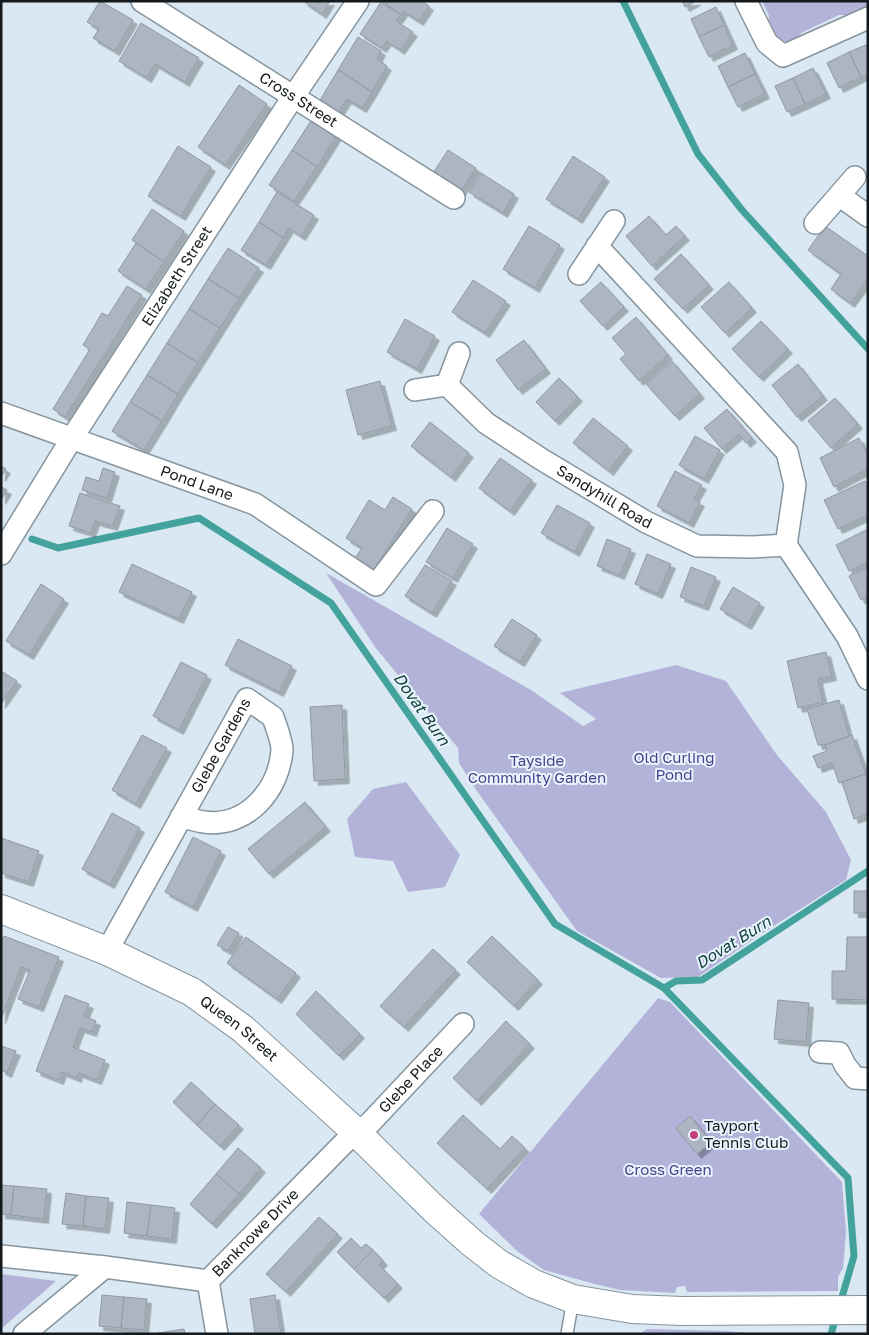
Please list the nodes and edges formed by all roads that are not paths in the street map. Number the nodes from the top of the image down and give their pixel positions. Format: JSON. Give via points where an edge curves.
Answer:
{"nodes":[{"id":1,"x":142,"y":1,"type":"edge"},
{"id":2,"x":358,"y":1,"type":"edge"},
{"id":3,"x":746,"y":1,"type":"edge"},
{"id":4,"x":868,"y":18,"type":"edge"},
{"id":5,"x":293,"y":97,"type":"junction"},
{"id":6,"x":855,"y":177,"type":"dead end"},
{"id":7,"x":840,"y":196,"type":"junction"},
{"id":8,"x":454,"y":198,"type":"dead end"},
{"id":9,"x":868,"y":216,"type":"edge"},
{"id":10,"x":614,"y":220,"type":"dead end"},
{"id":11,"x":814,"y":223,"type":"dead end"},
{"id":12,"x":597,"y":246,"type":"junction"},
{"id":13,"x":579,"y":274,"type":"dead end"},
{"id":14,"x":459,"y":353,"type":"dead end"},
{"id":15,"x":447,"y":385,"type":"junction"},
{"id":16,"x":415,"y":390,"type":"dead end"},
{"id":17,"x":1,"y":413,"type":"edge"},
{"id":18,"x":72,"y":438,"type":"junction"},
{"id":19,"x":433,"y":512,"type":"dead end"},
{"id":20,"x":786,"y":545,"type":"junction"},
{"id":21,"x":1,"y":554,"type":"edge"},
{"id":22,"x":868,"y":679,"type":"edge"},
{"id":23,"x":182,"y":817,"type":"junction"},
{"id":24,"x":1,"y":909,"type":"edge"},
{"id":25,"x":106,"y":951,"type":"junction"},
{"id":26,"x":463,"y":1024,"type":"dead end"},
{"id":27,"x":820,"y":1052,"type":"dead end"},
{"id":28,"x":868,"y":1079,"type":"edge"},
{"id":29,"x":357,"y":1133,"type":"junction"},
{"id":30,"x":1,"y":1256,"type":"edge"},
{"id":31,"x":105,"y":1267,"type":"junction"},
{"id":32,"x":208,"y":1281,"type":"junction"},
{"id":33,"x":573,"y":1299,"type":"junction"},
{"id":34,"x":861,"y":1311,"type":"edge"},
{"id":35,"x":24,"y":1334,"type":"edge"},
{"id":36,"x":217,"y":1334,"type":"edge"},
{"id":37,"x":567,"y":1334,"type":"edge"}],
"edges":[{"from":1,"to":5,"type":"street","name":"Cross Street"},
{"from":2,"to":5,"type":"street","name":"Elizabeth Street"},
{"from":3,"to":4,"type":"street","via":[[767,43],[783,56]]},
{"from":5,"to":8,"type":"street","name":"Cross Street"},
{"from":5,"to":18,"type":"street","name":"Elizabeth Street"},
{"from":6,"to":7,"type":"street"},
{"from":7,"to":9,"type":"street"},
{"from":7,"to":11,"type":"street"},
{"from":10,"to":12,"type":"street"},
{"from":12,"to":13,"type":"street"},
{"from":12,"to":20,"type":"street","via":[[787,452],[795,485]]},
{"from":14,"to":15,"type":"street"},
{"from":15,"to":16,"type":"street"},
{"from":15,"to":20,"type":"street","name":"Sandyhill Road","via":[[486,423],[646,522],[697,546]]},
{"from":17,"to":18,"type":"street","name":"Pond Lane"},
{"from":18,"to":19,"type":"street","name":"Pond Lane","via":[[255,504],[376,585]]},
{"from":18,"to":21,"type":"street","name":"Elizabeth Street"},
{"from":20,"to":22,"type":"street","via":[[847,636]]},
{"from":23,"to":23,"type":"street","name":"Glebe Gardens","via":[[247,699],[273,717],[282,748],[278,772],[268,793],[250,812],[226,821],[205,822]]},
{"from":23,"to":25,"type":"street","name":"Glebe Gardens"},
{"from":24,"to":25,"type":"main road","name":"Queen Street"},
{"from":25,"to":29,"type":"main road","name":"Queen Street","via":[[192,992],[243,1029]]},
{"from":26,"to":29,"type":"street","name":"Glebe Place"},
{"from":27,"to":28,"type":"street","via":[[839,1053],[855,1078]]},
{"from":29,"to":32,"type":"street","name":"Banknowe Drive","via":[[346,1140]]},
{"from":29,"to":33,"type":"main road","name":"Queen Street","via":[[434,1209],[499,1264],[534,1284]]},
{"from":30,"to":31,"type":"street","name":"Banknowe Drive"},
{"from":31,"to":32,"type":"street","name":"Banknowe Drive"},
{"from":31,"to":35,"type":"street"},
{"from":32,"to":36,"type":"street"},
{"from":33,"to":34,"type":"main road","name":"Queen Street","via":[[632,1309]]},
{"from":33,"to":37,"type":"lane"}]}
